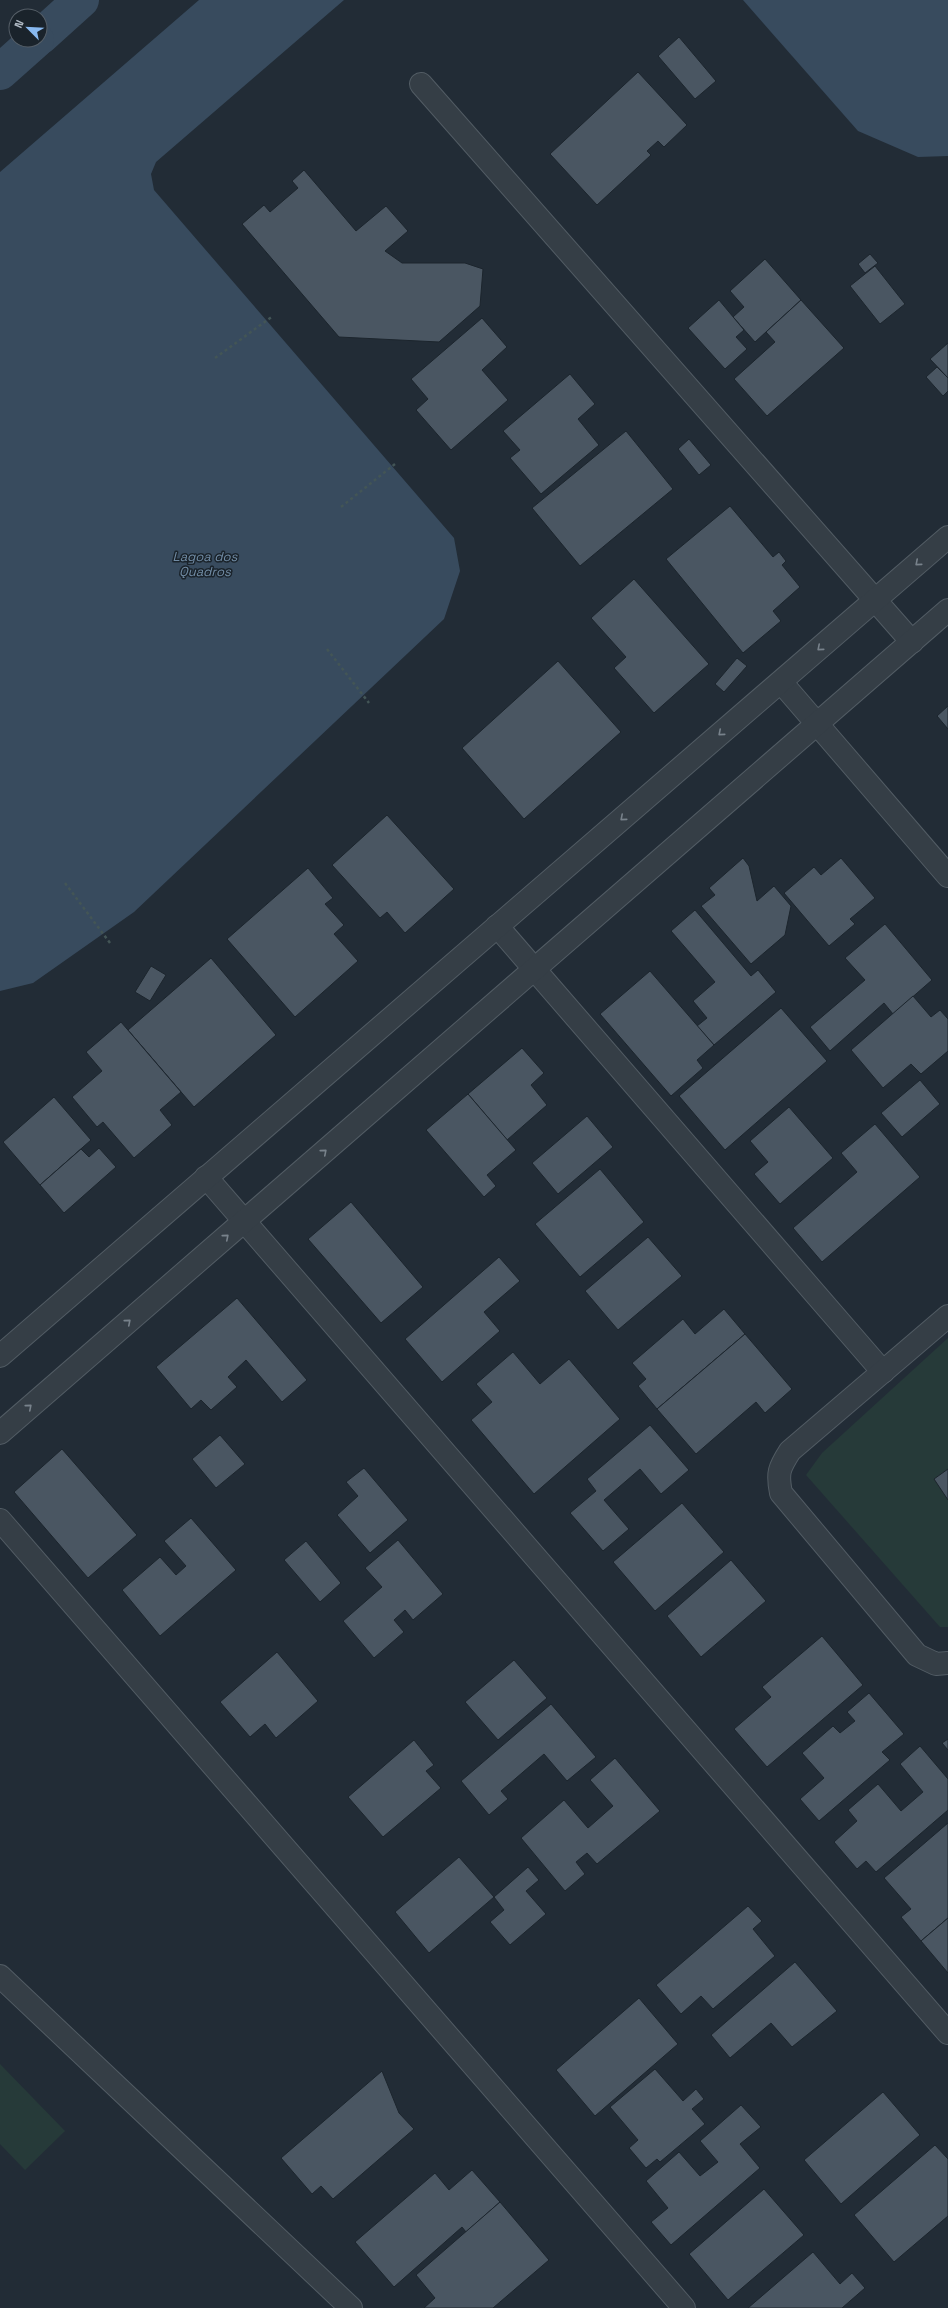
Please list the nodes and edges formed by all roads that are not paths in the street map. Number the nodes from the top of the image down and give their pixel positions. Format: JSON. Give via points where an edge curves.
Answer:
{"nodes":[{"id":1,"x":421,"y":84,"type":"dead end"},
{"id":2,"x":948,"y":537,"type":"edge"},
{"id":3,"x":875,"y":601,"type":"junction"},
{"id":4,"x":948,"y":610,"type":"edge"},
{"id":5,"x":912,"y":642,"type":"junction"},
{"id":6,"x":780,"y":682,"type":"junction"},
{"id":7,"x":817,"y":724,"type":"junction"},
{"id":8,"x":948,"y":876,"type":"edge"},
{"id":9,"x":497,"y":926,"type":"junction"},
{"id":10,"x":535,"y":969,"type":"junction"},
{"id":11,"x":206,"y":1178,"type":"junction"},
{"id":12,"x":245,"y":1220,"type":"junction"},
{"id":13,"x":948,"y":1316,"type":"edge"},
{"id":14,"x":0,"y":1356,"type":"edge"},
{"id":15,"x":883,"y":1372,"type":"junction"},
{"id":16,"x":0,"y":1433,"type":"edge"},
{"id":17,"x":0,"y":1520,"type":"edge"},
{"id":18,"x":948,"y":1663,"type":"edge"},
{"id":19,"x":0,"y":1976,"type":"edge"},
{"id":20,"x":948,"y":2033,"type":"edge"},
{"id":21,"x":351,"y":2308,"type":"edge"},
{"id":22,"x":684,"y":2308,"type":"edge"}],
"edges":[{"from":1,"to":3,"type":"street"},
{"from":2,"to":3,"type":"street","one_way":true},
{"from":3,"to":5,"type":"street"},
{"from":3,"to":6,"type":"street","one_way":true},
{"from":4,"to":5,"type":"street"},
{"from":5,"to":7,"type":"street"},
{"from":6,"to":7,"type":"street"},
{"from":6,"to":9,"type":"street","one_way":true},
{"from":7,"to":8,"type":"street"},
{"from":7,"to":10,"type":"street"},
{"from":9,"to":10,"type":"street"},
{"from":9,"to":11,"type":"street"},
{"from":12,"to":10,"type":"street","one_way":true},
{"from":10,"to":15,"type":"street"},
{"from":11,"to":12,"type":"street"},
{"from":11,"to":14,"type":"street"},
{"from":16,"to":12,"type":"street","one_way":true},
{"from":12,"to":20,"type":"street"},
{"from":13,"to":15,"type":"street"},
{"from":15,"to":18,"type":"street","via":[[790,1451],[781,1465],[778,1477],[781,1493],[917,1656],[936,1664]]},
{"from":17,"to":22,"type":"street"},
{"from":19,"to":21,"type":"street"}]}
